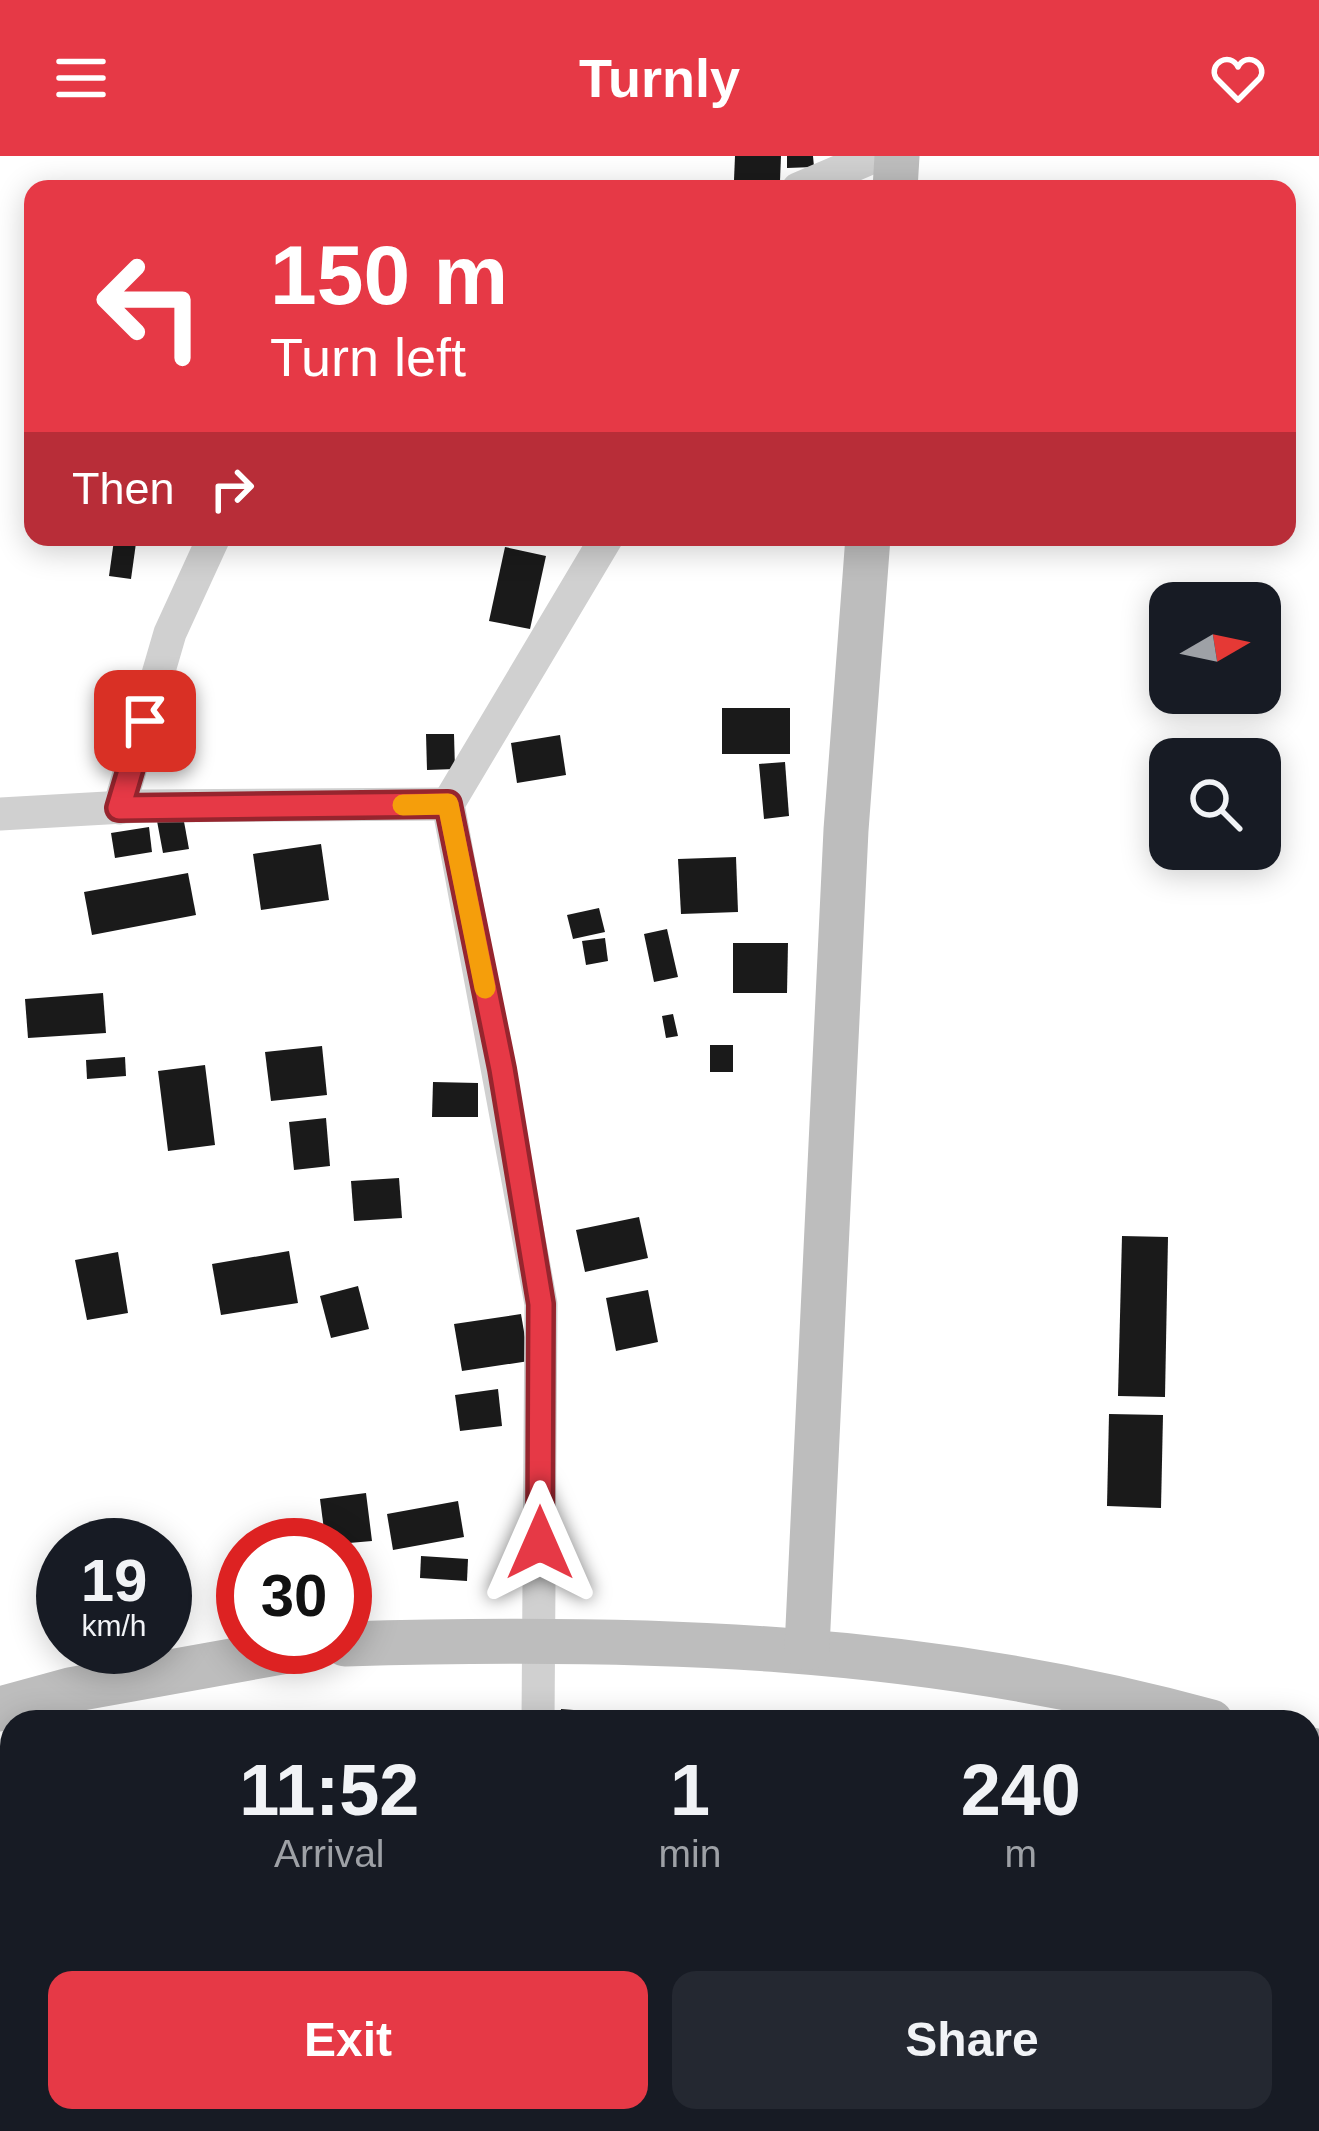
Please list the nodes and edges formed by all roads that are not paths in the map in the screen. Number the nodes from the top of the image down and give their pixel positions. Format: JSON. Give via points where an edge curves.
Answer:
{"nodes":[{"id":1,"x":875,"y":156,"type":"edge"},
{"id":2,"x":819,"y":180,"type":"edge"},
{"id":3,"x":210,"y":546,"type":"edge"},
{"id":4,"x":602,"y":546,"type":"edge"},
{"id":5,"x":867,"y":546,"type":"edge"},
{"id":6,"x":448,"y":804,"type":"junction"},
{"id":7,"x":119,"y":808,"type":"junction"},
{"id":8,"x":0,"y":814,"type":"edge"},
{"id":9,"x":540,"y":1638,"type":"junction"},
{"id":10,"x":372,"y":1643,"type":"edge"},
{"id":11,"x":807,"y":1648,"type":"junction"},
{"id":12,"x":216,"y":1664,"type":"edge"},
{"id":13,"x":1095,"y":1705,"type":"edge"},
{"id":14,"x":0,"y":1709,"type":"edge"},
{"id":15,"x":538,"y":1710,"type":"edge"},
{"id":16,"x":1129,"y":1710,"type":"edge"}],
"edges":[{"from":1,"to":2,"type":"street"},
{"from":3,"to":7,"type":"street","via":[[170,633]]},
{"from":4,"to":6,"type":"street"},
{"from":5,"to":11,"type":"street"},
{"from":6,"to":7,"type":"street"},
{"from":6,"to":9,"type":"street","via":[[541,1304]]},
{"from":7,"to":8,"type":"street"},
{"from":9,"to":10,"type":"street"},
{"from":9,"to":11,"type":"street"},
{"from":9,"to":15,"type":"street"},
{"from":11,"to":13,"type":"street"},
{"from":12,"to":14,"type":"street"},
{"from":13,"to":16,"type":"street"}]}
